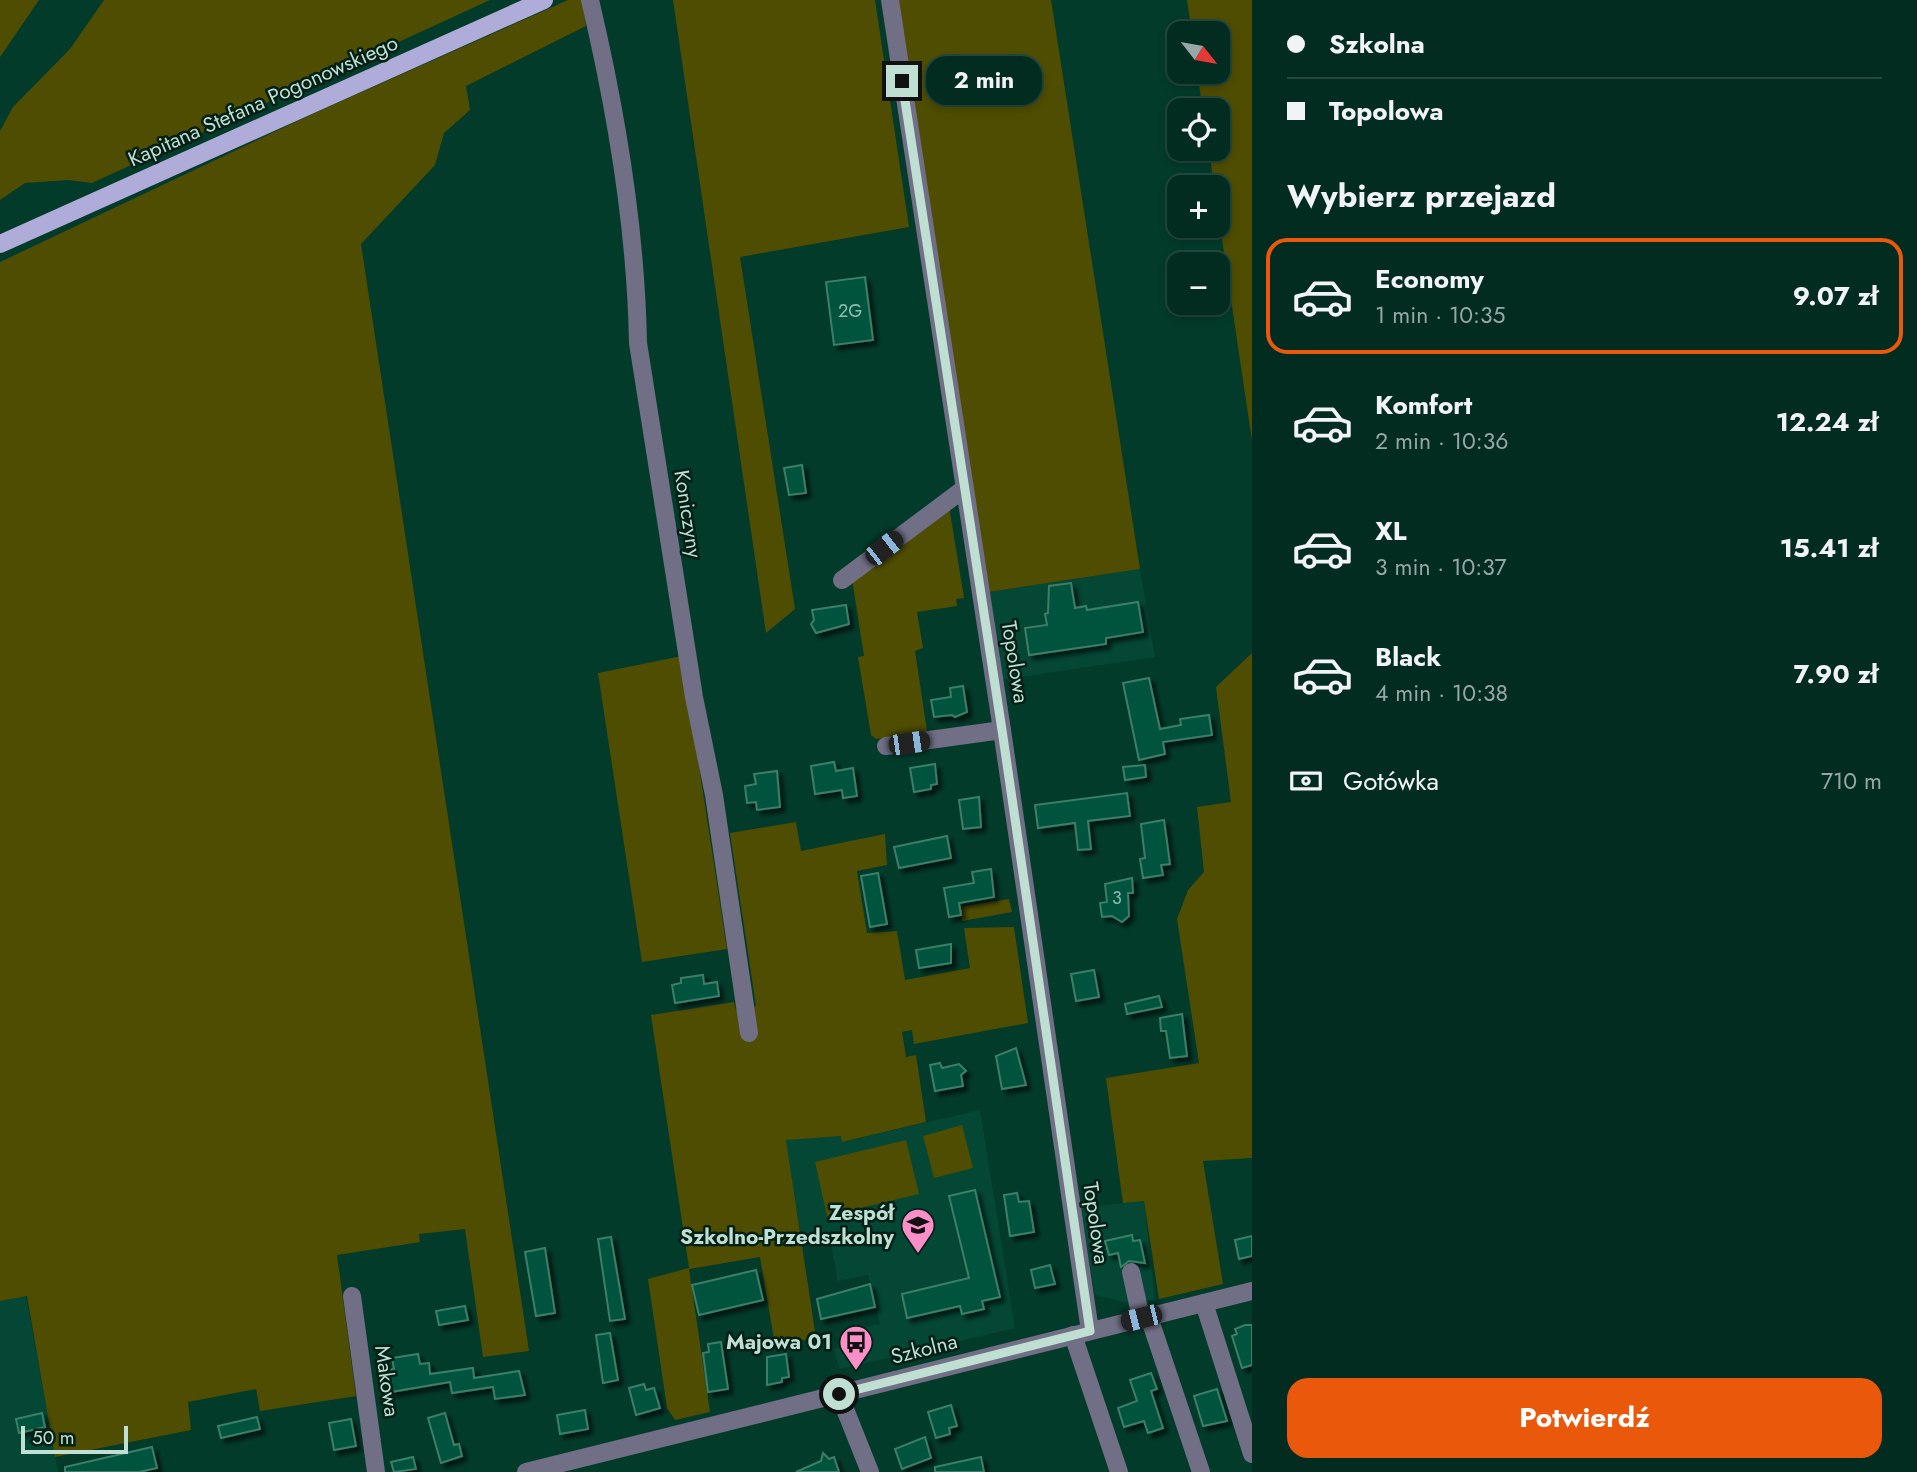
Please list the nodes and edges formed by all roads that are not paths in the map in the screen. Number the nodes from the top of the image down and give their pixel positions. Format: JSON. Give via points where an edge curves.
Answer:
{"nodes":[{"id":1,"x":544,"y":0,"type":"edge"},
{"id":2,"x":590,"y":0,"type":"edge"},
{"id":3,"x":890,"y":0,"type":"edge"},
{"id":4,"x":0,"y":244,"type":"edge"},
{"id":5,"x":965,"y":488,"type":"junction"},
{"id":6,"x":842,"y":580,"type":"dead end"},
{"id":7,"x":1002,"y":730,"type":"junction"},
{"id":8,"x":886,"y":746,"type":"dead end"},
{"id":9,"x":749,"y":1033,"type":"dead end"},
{"id":10,"x":1131,"y":1272,"type":"dead end"},
{"id":11,"x":1251,"y":1295,"type":"edge"},
{"id":12,"x":352,"y":1296,"type":"dead end"},
{"id":13,"x":1204,"y":1303,"type":"junction"},
{"id":14,"x":1145,"y":1317,"type":"junction"},
{"id":15,"x":1081,"y":1333,"type":"junction"},
{"id":16,"x":839,"y":1394,"type":"junction"},
{"id":17,"x":1252,"y":1454,"type":"edge"},
{"id":18,"x":376,"y":1472,"type":"edge"},
{"id":19,"x":526,"y":1472,"type":"edge"},
{"id":20,"x":870,"y":1472,"type":"edge"},
{"id":21,"x":1119,"y":1472,"type":"edge"},
{"id":22,"x":1201,"y":1472,"type":"edge"}],
"edges":[{"from":1,"to":4,"type":"main road","name":"Kapitana Stefana Pogonowskiego"},
{"from":2,"to":9,"type":"street","name":"Koniczyny","via":[[614,124],[638,292],[638,343]]},
{"from":3,"to":5,"type":"street","name":"Topolowa"},
{"from":5,"to":6,"type":"street"},
{"from":5,"to":7,"type":"street","name":"Topolowa"},
{"from":7,"to":8,"type":"street"},
{"from":7,"to":15,"type":"street","name":"Topolowa"},
{"from":10,"to":14,"type":"street"},
{"from":11,"to":13,"type":"street","name":"Szkolna"},
{"from":12,"to":18,"type":"street","name":"Makowa"},
{"from":13,"to":14,"type":"street","name":"Szkolna"},
{"from":13,"to":17,"type":"street"},
{"from":14,"to":15,"type":"street","name":"Szkolna"},
{"from":14,"to":22,"type":"street"},
{"from":15,"to":16,"type":"street","name":"Szkolna"},
{"from":15,"to":21,"type":"street","name":"Topolowa"},
{"from":16,"to":19,"type":"street","name":"Szkolna"},
{"from":16,"to":20,"type":"street"}]}
